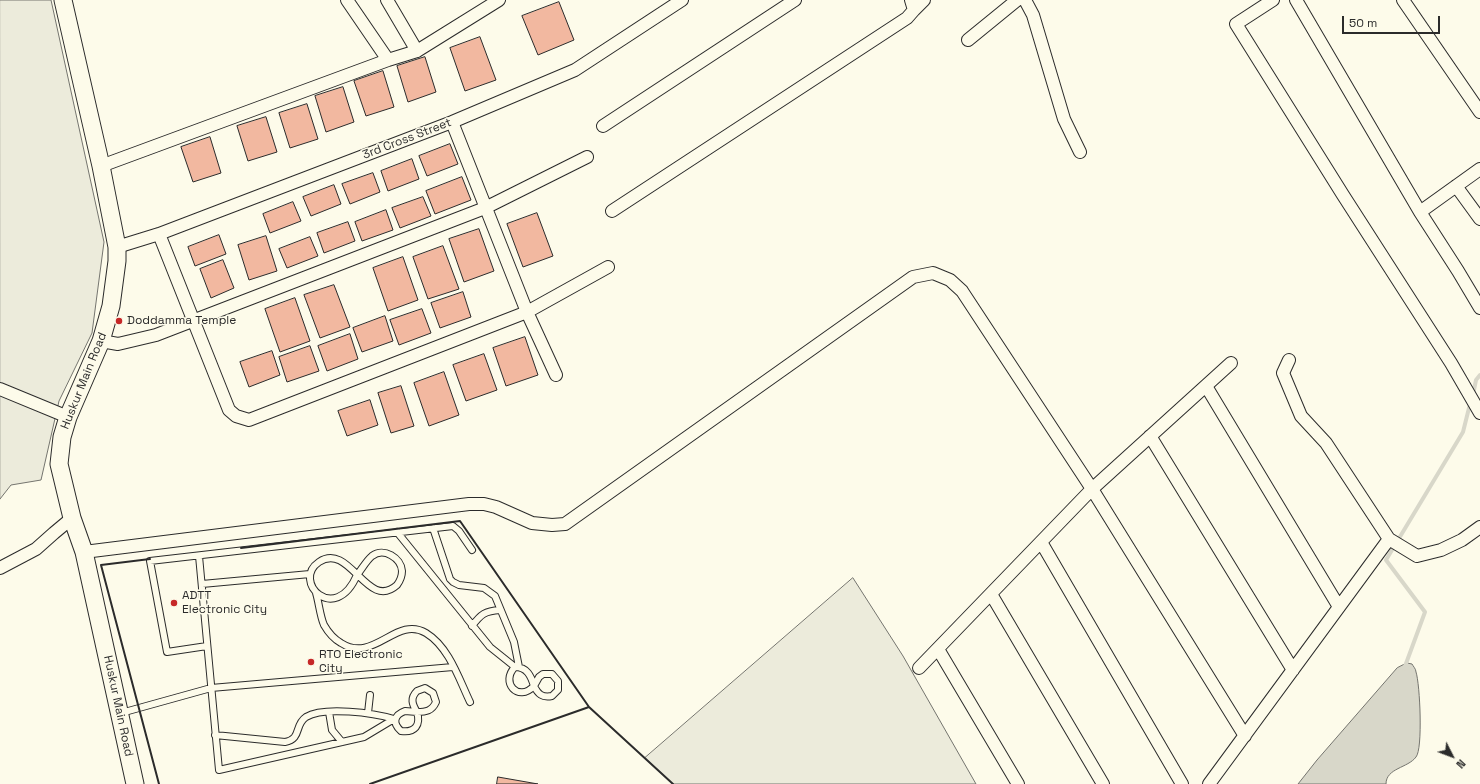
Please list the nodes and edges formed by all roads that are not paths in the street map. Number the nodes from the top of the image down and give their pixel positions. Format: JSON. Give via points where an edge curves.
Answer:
{"nodes":[{"id":1,"x":63,"y":0,"type":"edge"},
{"id":2,"x":347,"y":0,"type":"edge"},
{"id":3,"x":387,"y":0,"type":"edge"},
{"id":4,"x":499,"y":0,"type":"edge"},
{"id":5,"x":682,"y":0,"type":"edge"},
{"id":6,"x":795,"y":0,"type":"edge"},
{"id":7,"x":924,"y":0,"type":"edge"},
{"id":8,"x":1017,"y":0,"type":"edge"},
{"id":9,"x":1025,"y":0,"type":"edge"},
{"id":10,"x":1273,"y":0,"type":"edge"},
{"id":11,"x":1296,"y":0,"type":"edge"},
{"id":12,"x":1403,"y":0,"type":"edge"},
{"id":13,"x":912,"y":5,"type":"edge"},
{"id":14,"x":968,"y":40,"type":"dead end"},
{"id":15,"x":417,"y":51,"type":"junction"},
{"id":16,"x":388,"y":60,"type":"junction"},
{"id":17,"x":1480,"y":112,"type":"edge"},
{"id":18,"x":452,"y":122,"type":"junction"},
{"id":19,"x":603,"y":126,"type":"dead end"},
{"id":20,"x":1080,"y":152,"type":"dead end"},
{"id":21,"x":587,"y":157,"type":"dead end"},
{"id":22,"x":101,"y":166,"type":"junction"},
{"id":23,"x":1480,"y":169,"type":"edge"},
{"id":24,"x":1456,"y":186,"type":"junction"},
{"id":25,"x":485,"y":208,"type":"junction"},
{"id":26,"x":612,"y":211,"type":"dead end"},
{"id":27,"x":1420,"y":212,"type":"junction"},
{"id":28,"x":1480,"y":219,"type":"edge"},
{"id":29,"x":159,"y":234,"type":"junction"},
{"id":30,"x":117,"y":247,"type":"junction"},
{"id":31,"x":608,"y":267,"type":"dead end"},
{"id":32,"x":1480,"y":308,"type":"edge"},
{"id":33,"x":527,"y":312,"type":"junction"},
{"id":34,"x":194,"y":321,"type":"junction"},
{"id":35,"x":101,"y":341,"type":"junction"},
{"id":36,"x":1289,"y":360,"type":"dead end"},
{"id":37,"x":1231,"y":363,"type":"dead end"},
{"id":38,"x":556,"y":375,"type":"dead end"},
{"id":39,"x":1206,"y":386,"type":"junction"},
{"id":40,"x":0,"y":389,"type":"edge"},
{"id":41,"x":1480,"y":413,"type":"edge"},
{"id":42,"x":68,"y":417,"type":"junction"},
{"id":43,"x":1150,"y":436,"type":"junction"},
{"id":44,"x":1092,"y":488,"type":"junction"},
{"id":45,"x":72,"y":518,"type":"junction"},
{"id":46,"x":1480,"y":527,"type":"edge"},
{"id":47,"x":433,"y":528,"type":"junction"},
{"id":48,"x":397,"y":532,"type":"junction"},
{"id":49,"x":1389,"y":539,"type":"junction"},
{"id":50,"x":1041,"y":542,"type":"junction"},
{"id":51,"x":472,"y":550,"type":"dead end"},
{"id":52,"x":84,"y":552,"type":"junction"},
{"id":53,"x":199,"y":556,"type":"junction"},
{"id":54,"x":0,"y":568,"type":"edge"},
{"id":55,"x":310,"y":574,"type":"junction"},
{"id":56,"x":357,"y":575,"type":"junction"},
{"id":57,"x":202,"y":584,"type":"junction"},
{"id":58,"x":316,"y":593,"type":"junction"},
{"id":59,"x":991,"y":594,"type":"junction"},
{"id":60,"x":1339,"y":607,"type":"junction"},
{"id":61,"x":500,"y":610,"type":"junction"},
{"id":62,"x":472,"y":626,"type":"junction"},
{"id":63,"x":207,"y":646,"type":"junction"},
{"id":64,"x":938,"y":649,"type":"junction"},
{"id":65,"x":453,"y":667,"type":"junction"},
{"id":66,"x":517,"y":667,"type":"junction"},
{"id":67,"x":919,"y":668,"type":"dead end"},
{"id":68,"x":1293,"y":670,"type":"junction"},
{"id":69,"x":211,"y":688,"type":"junction"},
{"id":70,"x":370,"y":695,"type":"dead end"},
{"id":71,"x":470,"y":702,"type":"dead end"},
{"id":72,"x":329,"y":712,"type":"junction"},
{"id":73,"x":417,"y":712,"type":"junction"},
{"id":74,"x":120,"y":713,"type":"junction"},
{"id":75,"x":368,"y":713,"type":"junction"},
{"id":76,"x":394,"y":719,"type":"junction"},
{"id":77,"x":215,"y":734,"type":"junction"},
{"id":78,"x":1245,"y":736,"type":"junction"},
{"id":79,"x":342,"y":742,"type":"junction"},
{"id":80,"x":135,"y":784,"type":"edge"},
{"id":81,"x":1018,"y":784,"type":"edge"},
{"id":82,"x":1103,"y":784,"type":"edge"},
{"id":83,"x":1182,"y":784,"type":"edge"},
{"id":84,"x":1209,"y":784,"type":"edge"}],
"edges":[{"from":1,"to":22,"type":"main road","name":"Huskur Main Road"},
{"from":2,"to":16,"type":"street"},
{"from":3,"to":15,"type":"street"},
{"from":4,"to":15,"type":"street"},
{"from":5,"to":18,"type":"street","name":"3rd Cross Street","via":[[575,70]]},
{"from":6,"to":19,"type":"street"},
{"from":7,"to":13,"type":"street"},
{"from":8,"to":14,"type":"street"},
{"from":9,"to":20,"type":"street","via":[[1033,15],[1064,119]]},
{"from":10,"to":41,"type":"street","via":[[1236,24],[1451,363]]},
{"from":11,"to":27,"type":"street"},
{"from":12,"to":17,"type":"street"},
{"from":13,"to":26,"type":"street","via":[[907,18]]},
{"from":15,"to":16,"type":"street"},
{"from":16,"to":22,"type":"street"},
{"from":18,"to":25,"type":"street"},
{"from":18,"to":29,"type":"street","name":"3rd Cross Street"},
{"from":21,"to":25,"type":"street"},
{"from":22,"to":30,"type":"main road","name":"Huskur Main Road"},
{"from":23,"to":24,"type":"street"},
{"from":24,"to":27,"type":"street"},
{"from":24,"to":28,"type":"street"},
{"from":25,"to":33,"type":"street"},
{"from":25,"to":34,"type":"street"},
{"from":27,"to":32,"type":"street"},
{"from":29,"to":30,"type":"street","name":"3rd Cross Street"},
{"from":29,"to":34,"type":"street"},
{"from":30,"to":35,"type":"main road","name":"Huskur Main Road","via":[[111,306]]},
{"from":31,"to":33,"type":"street"},
{"from":33,"to":34,"type":"street","via":[[249,420],[236,416],[229,410]]},
{"from":33,"to":38,"type":"street"},
{"from":34,"to":35,"type":"street","via":[[156,336],[118,344]]},
{"from":35,"to":42,"type":"main road","name":"Huskur Main Road"},
{"from":36,"to":49,"type":"street","via":[[1283,373],[1301,416],[1326,443]]},
{"from":37,"to":39,"type":"street"},
{"from":39,"to":43,"type":"street"},
{"from":39,"to":60,"type":"street"},
{"from":40,"to":42,"type":"street"},
{"from":42,"to":45,"type":"main road","name":"Huskur Main Road","via":[[62,437],[59,464]]},
{"from":43,"to":44,"type":"street"},
{"from":43,"to":68,"type":"street"},
{"from":44,"to":50,"type":"street"},
{"from":44,"to":52,"type":"street","via":[[962,291],[950,280],[933,273],[913,277],[565,524],[532,523],[496,507],[470,504]]},
{"from":44,"to":78,"type":"street"},
{"from":45,"to":52,"type":"main road","name":"Huskur Main Road"},
{"from":45,"to":54,"type":"street","via":[[36,550]]},
{"from":46,"to":49,"type":"street","via":[[1462,540],[1440,550],[1417,556]]},
{"from":47,"to":48,"type":"lane"},
{"from":47,"to":51,"type":"lane","via":[[454,526]]},
{"from":47,"to":61,"type":"lane","via":[[450,579],[458,585],[484,588],[495,596]]},
{"from":48,"to":53,"type":"lane"},
{"from":48,"to":62,"type":"lane"},
{"from":49,"to":60,"type":"street"},
{"from":50,"to":59,"type":"street"},
{"from":50,"to":83,"type":"street"},
{"from":52,"to":74,"type":"main road","name":"Huskur Main Road"},
{"from":53,"to":57,"type":"lane"},
{"from":53,"to":63,"type":"lane","via":[[150,561],[167,652]]},
{"from":55,"to":56,"type":"lane","via":[[313,567],[328,558],[346,564]]},
{"from":55,"to":57,"type":"lane"},
{"from":55,"to":58,"type":"lane","via":[[311,584]]},
{"from":56,"to":56,"type":"lane","via":[[380,591],[392,589],[399,582],[402,572],[400,563],[393,556],[381,553],[373,555]]},
{"from":56,"to":58,"type":"lane","via":[[345,593],[335,598],[323,597]]},
{"from":57,"to":63,"type":"lane"},
{"from":58,"to":65,"type":"lane","via":[[324,625],[337,640],[348,647],[359,649],[371,646],[408,629],[425,632],[444,650]]},
{"from":59,"to":64,"type":"street"},
{"from":59,"to":82,"type":"street"},
{"from":60,"to":68,"type":"street"},
{"from":61,"to":62,"type":"lane","via":[[489,610]]},
{"from":61,"to":66,"type":"lane","via":[[514,642]]},
{"from":62,"to":66,"type":"lane","via":[[490,647]]},
{"from":63,"to":69,"type":"lane"},
{"from":64,"to":67,"type":"street"},
{"from":64,"to":81,"type":"street"},
{"from":65,"to":69,"type":"lane"},
{"from":65,"to":71,"type":"lane"},
{"from":66,"to":66,"type":"lane","via":[[525,669],[531,675],[534,686],[525,693],[520,693],[511,686],[509,677],[511,671]]},
{"from":68,"to":78,"type":"street"},
{"from":69,"to":74,"type":"lane"},
{"from":69,"to":77,"type":"lane"},
{"from":70,"to":75,"type":"lane"},
{"from":72,"to":75,"type":"lane"},
{"from":72,"to":77,"type":"lane","via":[[316,713],[305,718],[296,737],[291,741],[277,742]]},
{"from":72,"to":79,"type":"lane","via":[[332,730]]},
{"from":73,"to":73,"type":"lane","via":[[412,703],[414,694],[421,689],[430,690],[436,697],[434,706],[427,712]]},
{"from":73,"to":76,"type":"lane","via":[[400,712]]},
{"from":73,"to":76,"type":"lane","via":[[418,723],[410,731],[401,731]]},
{"from":74,"to":80,"type":"main road","name":"Huskur Main Road"},
{"from":75,"to":76,"type":"lane"},
{"from":76,"to":79,"type":"lane","via":[[364,736]]},
{"from":77,"to":79,"type":"lane","via":[[219,770]]},
{"from":78,"to":84,"type":"street"}]}
